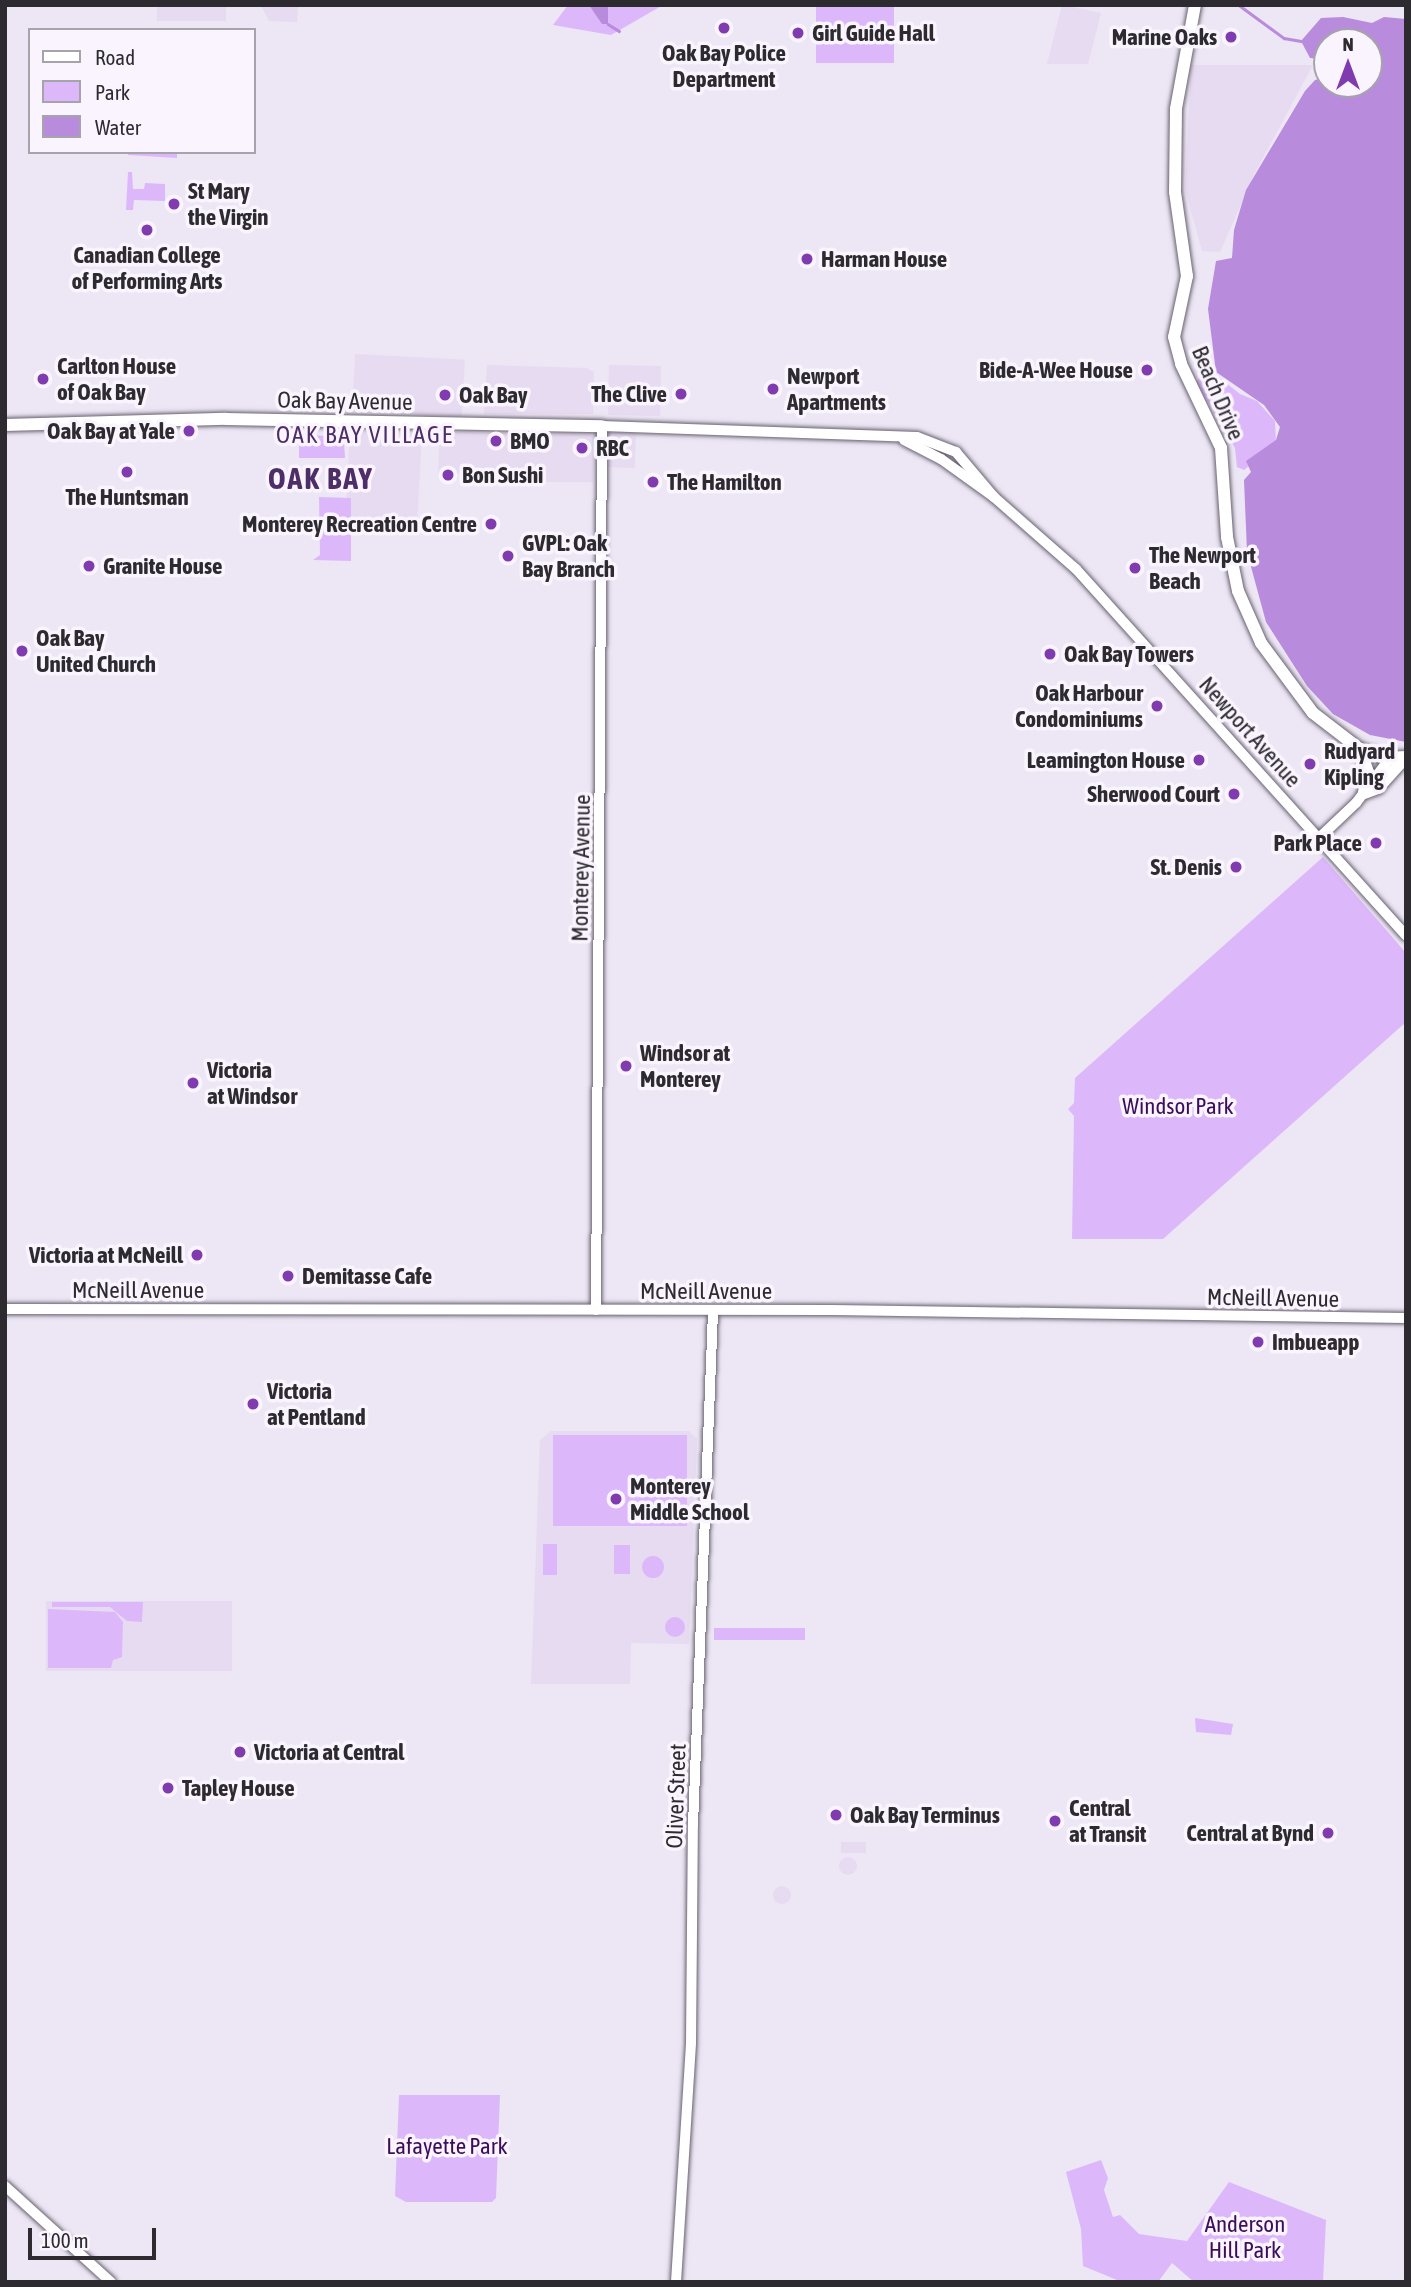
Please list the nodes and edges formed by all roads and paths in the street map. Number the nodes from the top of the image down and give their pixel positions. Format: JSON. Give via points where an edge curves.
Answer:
{"nodes":[{"id":1,"x":1195,"y":5,"type":"edge"},
{"id":2,"x":5,"y":425,"type":"edge"},
{"id":3,"x":602,"y":426,"type":"junction"},
{"id":4,"x":894,"y":436,"type":"junction"},
{"id":5,"x":994,"y":497,"type":"junction"},
{"id":6,"x":1360,"y":749,"type":"junction"},
{"id":7,"x":1406,"y":757,"type":"edge"},
{"id":8,"x":1390,"y":758,"type":"junction"},
{"id":9,"x":1364,"y":793,"type":"junction"},
{"id":10,"x":1319,"y":838,"type":"junction"},
{"id":11,"x":1406,"y":935,"type":"edge"},
{"id":12,"x":5,"y":1309,"type":"edge"},
{"id":13,"x":596,"y":1310,"type":"junction"},
{"id":14,"x":713,"y":1311,"type":"junction"},
{"id":15,"x":1406,"y":1318,"type":"edge"},
{"id":16,"x":5,"y":2186,"type":"edge"},
{"id":17,"x":111,"y":2282,"type":"edge"},
{"id":18,"x":676,"y":2282,"type":"edge"}],
"edges":[{"from":1,"to":6,"type":"main road","name":"Beach Drive","via":[[1176,109],[1175,192],[1186,276],[1176,349],[1221,448],[1228,546],[1247,613],[1301,699]]},
{"from":2,"to":3,"type":"main road","name":"Oak Bay Avenue","via":[[226,419]]},
{"from":3,"to":4,"type":"street","name":"Oak Bay Avenue"},
{"from":3,"to":13,"type":"street","name":"Monterey Avenue"},
{"from":4,"to":5,"type":"street","name":"Newport Avenue","via":[[951,465]]},
{"from":4,"to":5,"type":"street","name":"Oak Bay Avenue","via":[[917,437],[956,452]]},
{"from":5,"to":10,"type":"street","name":"Newport Avenue","via":[[1085,578]]},
{"from":6,"to":8,"type":"main road","name":"Beach Drive"},
{"from":6,"to":9,"type":"main road","via":[[1368,772]]},
{"from":7,"to":8,"type":"main road","name":"Beach Drive"},
{"from":7,"to":9,"type":"main road","via":[[1378,788]]},
{"from":8,"to":9,"type":"street"},
{"from":9,"to":10,"type":"street"},
{"from":10,"to":11,"type":"street","name":"Newport Avenue"},
{"from":12,"to":13,"type":"street","name":"McNeill Avenue"},
{"from":13,"to":14,"type":"street","name":"McNeill Avenue"},
{"from":14,"to":15,"type":"street","name":"McNeill Avenue"},
{"from":14,"to":18,"type":"street","name":"Oliver Street","via":[[693,1825],[691,2043]]},
{"from":16,"to":17,"type":"street"}]}
